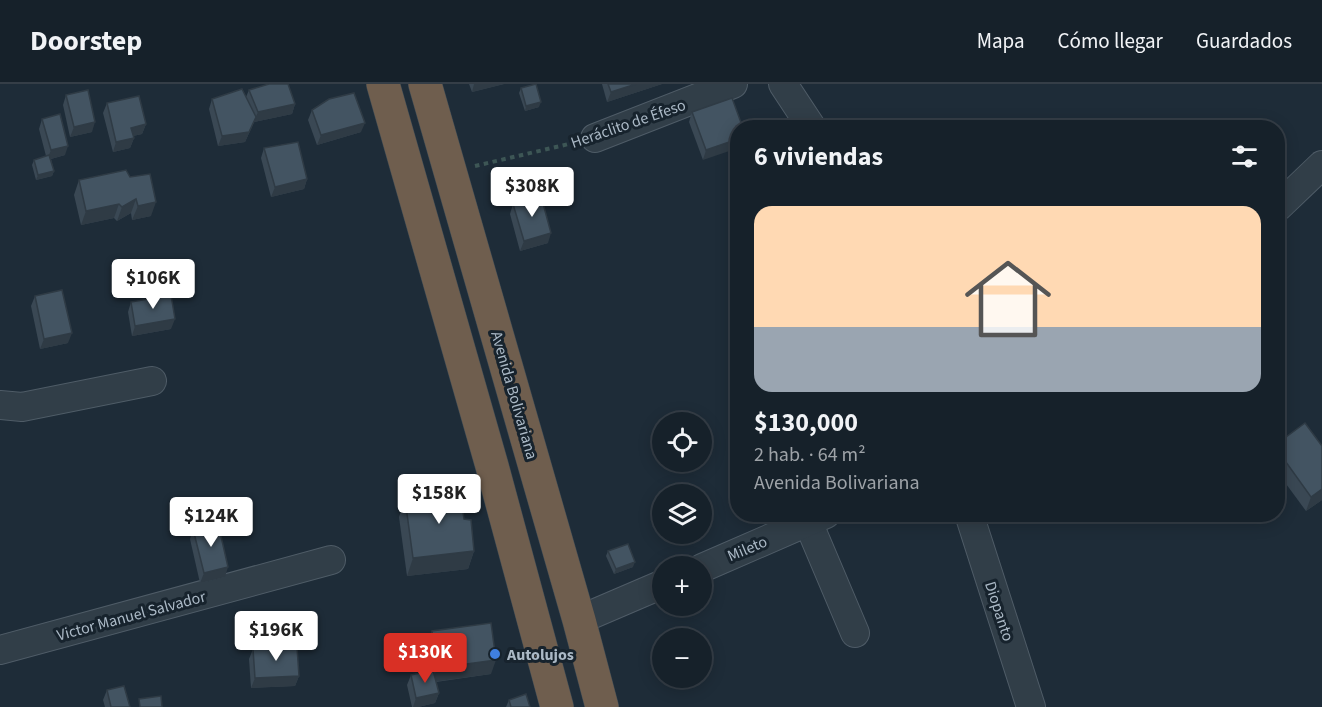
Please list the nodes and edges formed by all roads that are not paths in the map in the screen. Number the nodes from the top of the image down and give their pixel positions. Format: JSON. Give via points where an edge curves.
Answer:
{"nodes":[{"id":1,"x":383,"y":84,"type":"edge"},
{"id":2,"x":425,"y":84,"type":"edge"},
{"id":3,"x":733,"y":84,"type":"edge"},
{"id":4,"x":783,"y":84,"type":"edge"},
{"id":5,"x":807,"y":120,"type":"edge"},
{"id":6,"x":595,"y":138,"type":"road end"},
{"id":7,"x":1322,"y":165,"type":"edge"},
{"id":8,"x":1285,"y":200,"type":"edge"},
{"id":9,"x":152,"y":381,"type":"dead end"},
{"id":10,"x":0,"y":405,"type":"edge"},
{"id":11,"x":808,"y":522,"type":"edge"},
{"id":12,"x":818,"y":522,"type":"edge"},
{"id":13,"x":972,"y":522,"type":"edge"},
{"id":14,"x":331,"y":560,"type":"dead end"},
{"id":15,"x":712,"y":564,"type":"edge"},
{"id":16,"x":652,"y":589,"type":"edge"},
{"id":17,"x":579,"y":620,"type":"junction"},
{"id":18,"x":855,"y":633,"type":"dead end"},
{"id":19,"x":0,"y":650,"type":"edge"},
{"id":20,"x":557,"y":707,"type":"edge"},
{"id":21,"x":602,"y":707,"type":"edge"},
{"id":22,"x":1031,"y":707,"type":"edge"}],
"edges":[{"from":1,"to":20,"type":"highway"},
{"from":2,"to":17,"type":"highway","name":"Avenida Bolivariana"},
{"from":3,"to":6,"type":"street","name":"Heráclito de Éfeso"},
{"from":4,"to":5,"type":"street"},
{"from":7,"to":8,"type":"street"},
{"from":9,"to":10,"type":"street","via":[[22,407]]},
{"from":11,"to":15,"type":"street","name":"Mileto"},
{"from":12,"to":18,"type":"street"},
{"from":13,"to":22,"type":"street","name":"Diopanto"},
{"from":14,"to":19,"type":"street","name":"Victor Manuel Salvador"},
{"from":16,"to":17,"type":"street"},
{"from":17,"to":21,"type":"highway","name":"Avenida Bolivariana"}]}
